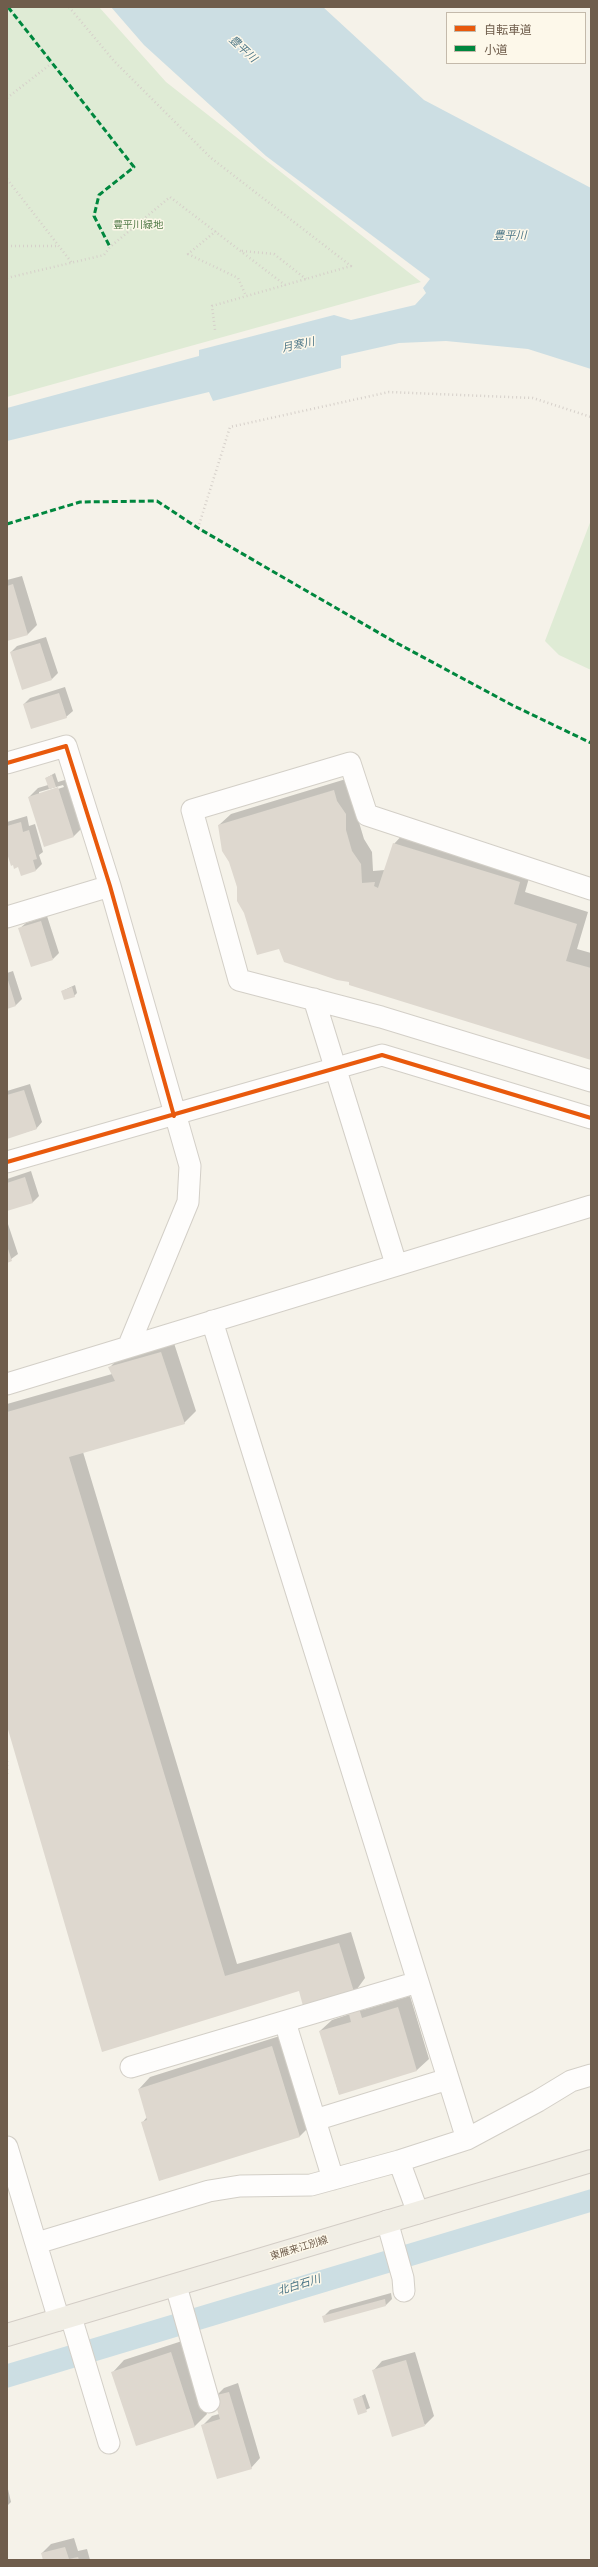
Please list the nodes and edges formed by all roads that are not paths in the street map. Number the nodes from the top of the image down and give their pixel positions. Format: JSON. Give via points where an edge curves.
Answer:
{"nodes":[{"id":1,"x":7,"y":764,"type":"edge"},
{"id":2,"x":110,"y":886,"type":"junction"},
{"id":3,"x":591,"y":889,"type":"edge"},
{"id":4,"x":7,"y":916,"type":"edge"},
{"id":5,"x":314,"y":999,"type":"junction"},
{"id":6,"x":334,"y":1067,"type":"junction"},
{"id":7,"x":591,"y":1081,"type":"edge"},
{"id":8,"x":174,"y":1116,"type":"junction"},
{"id":9,"x":591,"y":1118,"type":"edge"},
{"id":10,"x":7,"y":1162,"type":"edge"},
{"id":11,"x":591,"y":1206,"type":"edge"},
{"id":12,"x":396,"y":1264,"type":"junction"},
{"id":13,"x":212,"y":1321,"type":"junction"},
{"id":14,"x":129,"y":1345,"type":"junction"},
{"id":15,"x":7,"y":1384,"type":"edge"},
{"id":16,"x":418,"y":1982,"type":"junction"},
{"id":17,"x":285,"y":2022,"type":"junction"},
{"id":18,"x":131,"y":2068,"type":"dead end"},
{"id":19,"x":591,"y":2075,"type":"edge"},
{"id":20,"x":448,"y":2079,"type":"junction"},
{"id":21,"x":315,"y":2120,"type":"junction"},
{"id":22,"x":467,"y":2139,"type":"junction"},
{"id":23,"x":7,"y":2147,"type":"edge"},
{"id":24,"x":591,"y":2160,"type":"edge"},
{"id":25,"x":399,"y":2161,"type":"junction"},
{"id":26,"x":333,"y":2179,"type":"junction"},
{"id":27,"x":418,"y":2213,"type":"junction"},
{"id":28,"x":389,"y":2230,"type":"junction"},
{"id":29,"x":36,"y":2243,"type":"junction"},
{"id":30,"x":403,"y":2284,"type":"dead end"},
{"id":31,"x":178,"y":2292,"type":"junction"},
{"id":32,"x":69,"y":2324,"type":"junction"},
{"id":33,"x":7,"y":2335,"type":"edge"},
{"id":34,"x":209,"y":2402,"type":"dead end"},
{"id":35,"x":109,"y":2443,"type":"dead end"}],
"edges":[{"from":1,"to":2,"type":"street","via":[[66,746]]},
{"from":2,"to":4,"type":"street"},
{"from":2,"to":8,"type":"street"},
{"from":3,"to":5,"type":"street","via":[[367,815],[350,763],[192,810],[238,980]]},
{"from":5,"to":6,"type":"street"},
{"from":5,"to":7,"type":"street","via":[[381,1016]]},
{"from":6,"to":8,"type":"street"},
{"from":6,"to":9,"type":"street","via":[[382,1055]]},
{"from":6,"to":12,"type":"street"},
{"from":8,"to":10,"type":"street"},
{"from":8,"to":14,"type":"street","via":[[190,1166],[188,1202]]},
{"from":11,"to":12,"type":"street"},
{"from":12,"to":13,"type":"street"},
{"from":13,"to":14,"type":"street"},
{"from":13,"to":16,"type":"street"},
{"from":14,"to":15,"type":"street"},
{"from":16,"to":17,"type":"street"},
{"from":16,"to":20,"type":"street"},
{"from":17,"to":18,"type":"street"},
{"from":17,"to":21,"type":"street"},
{"from":19,"to":22,"type":"street","via":[[571,2081]]},
{"from":20,"to":21,"type":"street"},
{"from":20,"to":22,"type":"street"},
{"from":21,"to":26,"type":"street"},
{"from":22,"to":25,"type":"street"},
{"from":23,"to":29,"type":"street"},
{"from":24,"to":27,"type":"main road","name":"東雁来江別線"},
{"from":25,"to":26,"type":"street"},
{"from":25,"to":27,"type":"street"},
{"from":26,"to":29,"type":"street","via":[[311,2185],[240,2186],[209,2191]]},
{"from":27,"to":28,"type":"main road","name":"東雁来江別線"},
{"from":28,"to":30,"type":"street"},
{"from":28,"to":31,"type":"main road","name":"東雁来江別線"},
{"from":29,"to":32,"type":"street"},
{"from":31,"to":32,"type":"main road","name":"東雁来江別線"},
{"from":31,"to":34,"type":"street"},
{"from":32,"to":33,"type":"main road","name":"東雁来江別線"},
{"from":32,"to":35,"type":"street","via":[[90,2378]]}]}
